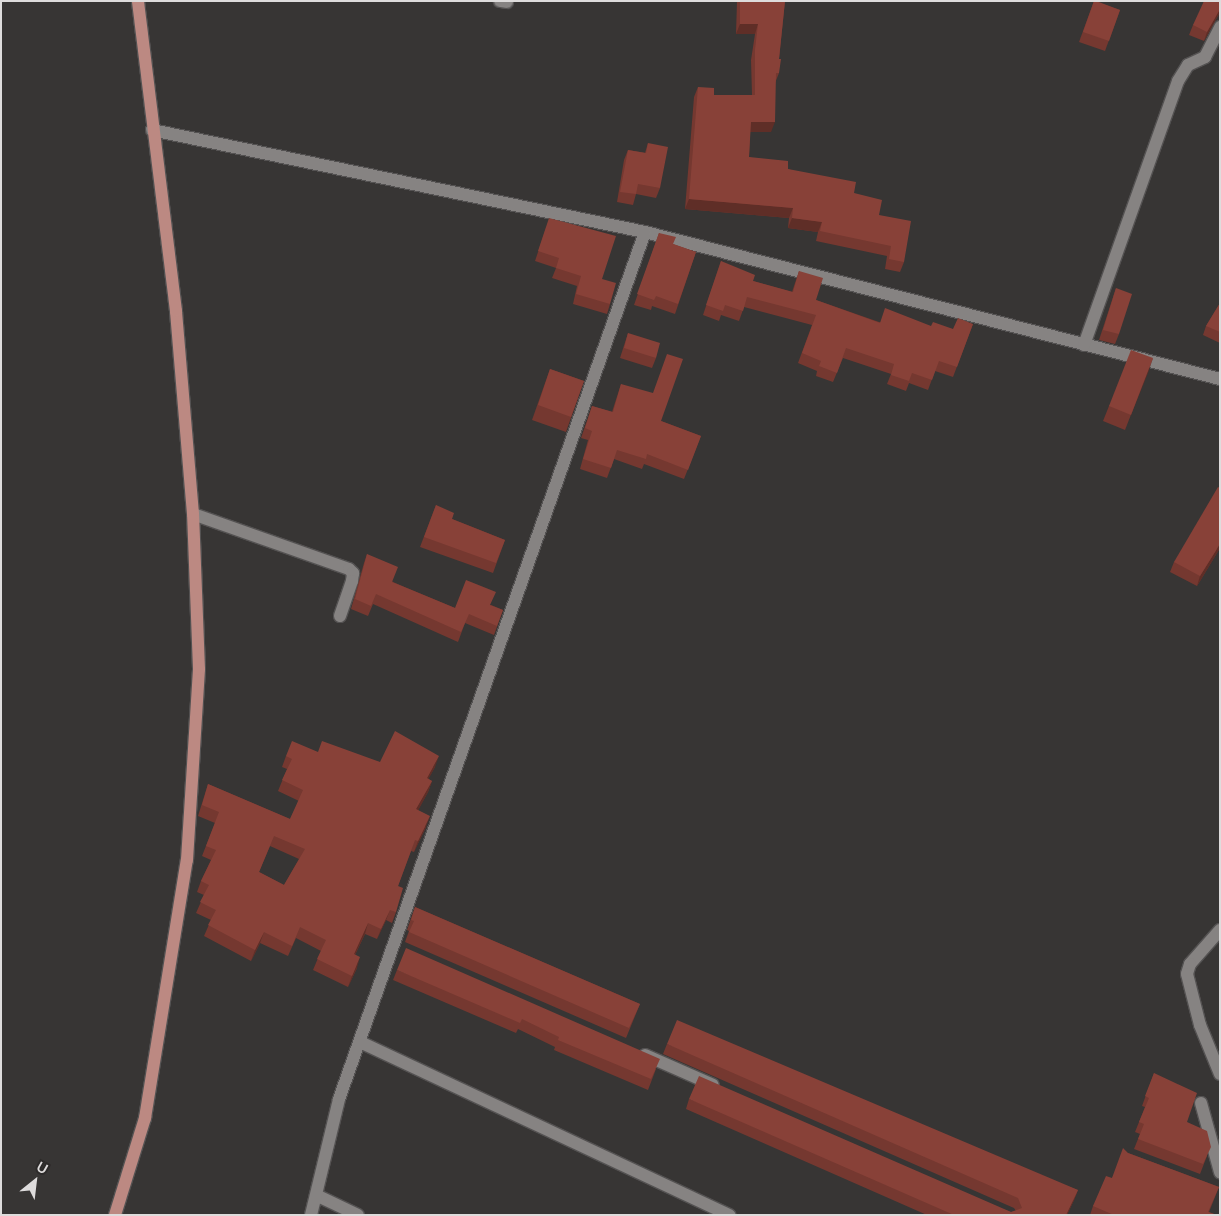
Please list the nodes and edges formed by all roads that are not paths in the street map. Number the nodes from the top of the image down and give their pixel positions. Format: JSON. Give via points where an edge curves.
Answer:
{"nodes":[{"id":1,"x":138,"y":1,"type":"edge"},
{"id":2,"x":1220,"y":27,"type":"edge"},
{"id":3,"x":152,"y":130,"type":"junction"},
{"id":4,"x":645,"y":232,"type":"junction"},
{"id":5,"x":1084,"y":345,"type":"junction"},
{"id":6,"x":1220,"y":378,"type":"edge"},
{"id":7,"x":193,"y":514,"type":"junction"},
{"id":8,"x":340,"y":616,"type":"dead end"},
{"id":9,"x":1220,"y":930,"type":"edge"},
{"id":10,"x":360,"y":1042,"type":"junction"},
{"id":11,"x":630,"y":1049,"type":"edge"},
{"id":12,"x":1220,"y":1074,"type":"edge"},
{"id":13,"x":730,"y":1092,"type":"edge"},
{"id":14,"x":1202,"y":1103,"type":"dead end"},
{"id":15,"x":1220,"y":1172,"type":"edge"},
{"id":16,"x":318,"y":1196,"type":"junction"},
{"id":17,"x":115,"y":1215,"type":"edge"},
{"id":18,"x":311,"y":1215,"type":"edge"},
{"id":19,"x":358,"y":1215,"type":"edge"},
{"id":20,"x":730,"y":1215,"type":"edge"}],
"edges":[{"from":1,"to":3,"type":"main road"},
{"from":2,"to":5,"type":"street","via":[[1205,56],[1188,65],[1178,81]]},
{"from":3,"to":4,"type":"street"},
{"from":3,"to":7,"type":"main road","via":[[176,311]]},
{"from":4,"to":5,"type":"street"},
{"from":4,"to":10,"type":"street","via":[[399,948]]},
{"from":5,"to":6,"type":"street"},
{"from":7,"to":8,"type":"street","via":[[349,569],[353,573],[352,581]]},
{"from":7,"to":17,"type":"main road","via":[[199,670],[187,860],[145,1118]]},
{"from":9,"to":12,"type":"street","via":[[1190,964],[1187,974],[1200,1026]]},
{"from":10,"to":16,"type":"street","via":[[339,1099]]},
{"from":10,"to":20,"type":"street"},
{"from":11,"to":13,"type":"street"},
{"from":14,"to":15,"type":"street"},
{"from":16,"to":18,"type":"street"},
{"from":16,"to":19,"type":"street"}]}
